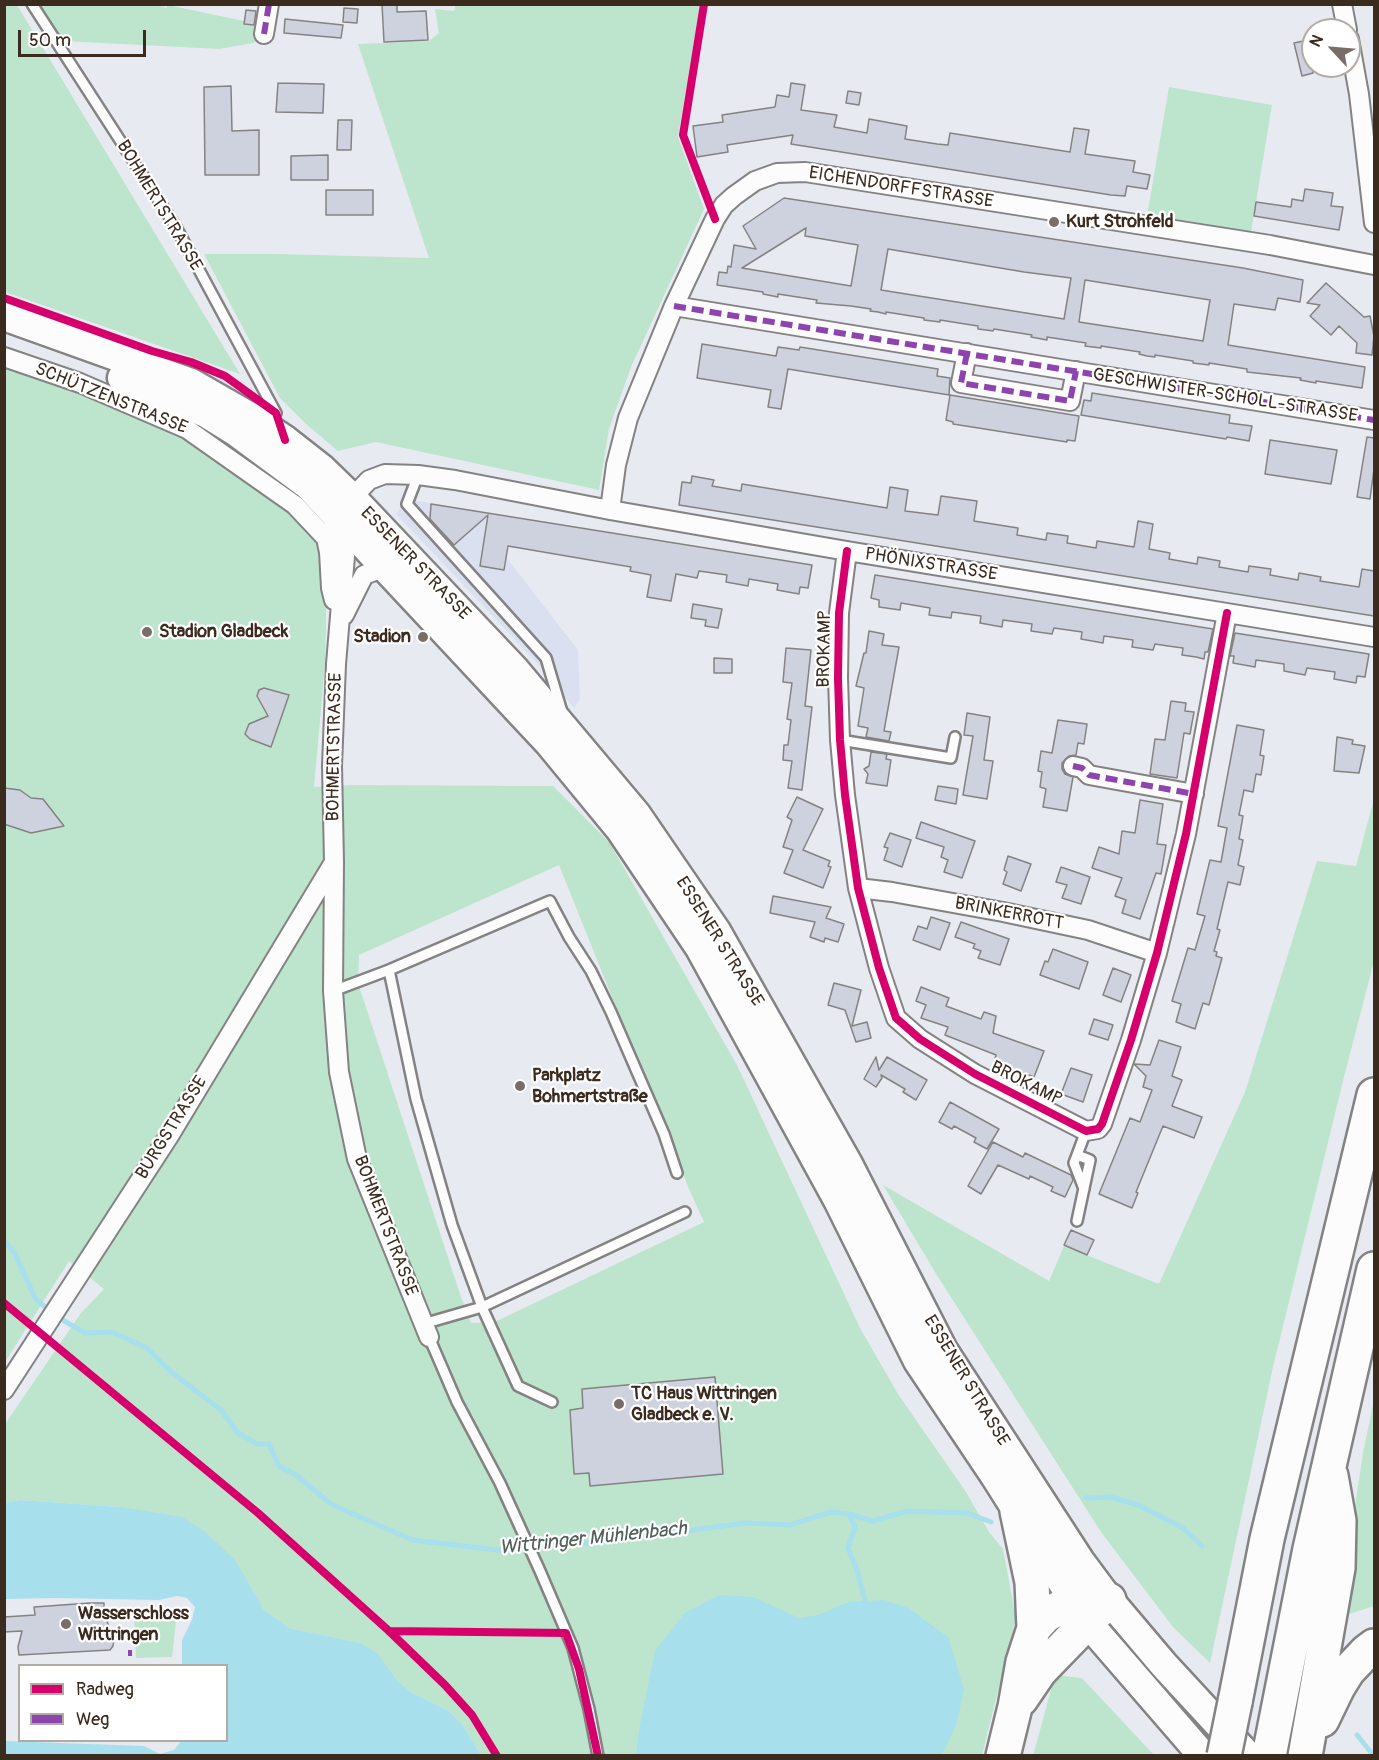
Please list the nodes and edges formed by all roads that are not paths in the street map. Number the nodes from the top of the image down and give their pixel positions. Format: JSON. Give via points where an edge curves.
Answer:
{"nodes":[{"id":1,"x":32,"y":4,"type":"edge"},
{"id":2,"x":269,"y":4,"type":"edge"},
{"id":3,"x":264,"y":34,"type":"dead end"},
{"id":4,"x":1356,"y":78,"type":"edge"},
{"id":5,"x":1374,"y":223,"type":"edge"},
{"id":6,"x":1374,"y":265,"type":"edge"},
{"id":7,"x":674,"y":306,"type":"junction"},
{"id":8,"x":4,"y":316,"type":"edge"},
{"id":9,"x":4,"y":335,"type":"edge"},
{"id":10,"x":967,"y":353,"type":"junction"},
{"id":11,"x":4,"y":357,"type":"edge"},
{"id":12,"x":1076,"y":371,"type":"junction"},
{"id":13,"x":276,"y":413,"type":"dead end"},
{"id":14,"x":1374,"y":420,"type":"edge"},
{"id":15,"x":418,"y":475,"type":"junction"},
{"id":16,"x":610,"y":510,"type":"junction"},
{"id":17,"x":339,"y":518,"type":"junction"},
{"id":18,"x":847,"y":551,"type":"junction"},
{"id":19,"x":385,"y":567,"type":"junction"},
{"id":20,"x":1227,"y":614,"type":"junction"},
{"id":21,"x":339,"y":624,"type":"junction"},
{"id":22,"x":1374,"y":637,"type":"edge"},
{"id":23,"x":568,"y":734,"type":"junction"},
{"id":24,"x":955,"y":737,"type":"dead end"},
{"id":25,"x":840,"y":740,"type":"junction"},
{"id":26,"x":1073,"y":766,"type":"dead end"},
{"id":27,"x":1194,"y":794,"type":"junction"},
{"id":28,"x":334,"y":862,"type":"junction"},
{"id":29,"x":858,"y":888,"type":"junction"},
{"id":30,"x":1157,"y":952,"type":"junction"},
{"id":31,"x":389,"y":970,"type":"junction"},
{"id":32,"x":333,"y":992,"type":"junction"},
{"id":33,"x":1374,"y":1095,"type":"edge"},
{"id":34,"x":1086,"y":1131,"type":"junction"},
{"id":35,"x":1077,"y":1155,"type":"junction"},
{"id":36,"x":677,"y":1173,"type":"dead end"},
{"id":37,"x":1084,"y":1191,"type":"junction"},
{"id":38,"x":685,"y":1212,"type":"dead end"},
{"id":39,"x":1077,"y":1221,"type":"dead end"},
{"id":40,"x":1374,"y":1269,"type":"edge"},
{"id":41,"x":482,"y":1307,"type":"junction"},
{"id":42,"x":426,"y":1331,"type":"junction"},
{"id":43,"x":4,"y":1390,"type":"edge"},
{"id":44,"x":552,"y":1402,"type":"dead end"},
{"id":45,"x":1329,"y":1463,"type":"junction"},
{"id":46,"x":1017,"y":1510,"type":"junction"},
{"id":47,"x":1091,"y":1609,"type":"junction"},
{"id":48,"x":1034,"y":1628,"type":"junction"},
{"id":49,"x":1374,"y":1646,"type":"edge"},
{"id":50,"x":1016,"y":1707,"type":"junction"},
{"id":51,"x":1263,"y":1751,"type":"edge"},
{"id":52,"x":598,"y":1755,"type":"edge"},
{"id":53,"x":1003,"y":1755,"type":"edge"},
{"id":54,"x":1203,"y":1755,"type":"edge"},
{"id":55,"x":1224,"y":1755,"type":"edge"},
{"id":56,"x":1307,"y":1755,"type":"edge"}],
"edges":[{"from":1,"to":13,"type":"lane","name":"BOHMERTSTRASSE","via":[[176,227]]},
{"from":2,"to":3,"type":"street"},
{"from":4,"to":5,"type":"street"},
{"from":6,"to":7,"type":"street","name":"EICHENDORFFSTRASSE","via":[[805,172],[777,173],[755,181],[724,205]]},
{"from":7,"to":10,"type":"street","name":"GESCHWISTER-SCHOLL-STRASSE"},
{"from":7,"to":16,"type":"street","name":"EICHENDORFFSTRASSE","via":[[628,418]]},
{"from":8,"to":17,"type":"main road","name":"ESSENER STRASSE","via":[[204,389],[285,440],[322,469]]},
{"from":9,"to":17,"type":"main road","name":"ESSENER STRASSE","via":[[206,413],[308,485]]},
{"from":10,"to":12,"type":"street","name":"GESCHWISTER-SCHOLL-STRASSE"},
{"from":10,"to":12,"type":"street","name":"GESCHWISTER-SCHOLL-STRASSE","via":[[961,383],[1070,401]]},
{"from":11,"to":17,"type":"street","name":"SCHÜTZENSTRASSE","via":[[80,383],[187,429],[295,505]]},
{"from":12,"to":14,"type":"street","name":"GESCHWISTER-SCHOLL-STRASSE"},
{"from":15,"to":16,"type":"street","name":"PHÖNIXSTRASSE"},
{"from":15,"to":17,"type":"street","name":"PHÖNIXSTRASSE","via":[[385,474],[369,480]]},
{"from":15,"to":23,"type":"lane","via":[[408,504],[546,658]]},
{"from":16,"to":18,"type":"street","name":"PHÖNIXSTRASSE"},
{"from":17,"to":19,"type":"main road","name":"ESSENER STRASSE"},
{"from":17,"to":21,"type":"street","name":"BOHMERTSTRASSE","via":[[345,556]]},
{"from":17,"to":21,"type":"street","name":"BOHMERTSTRASSE","via":[[329,552]]},
{"from":17,"to":23,"type":"main road","name":"ESSENER STRASSE","via":[[515,670]]},
{"from":18,"to":20,"type":"street","name":"PHÖNIXSTRASSE"},
{"from":18,"to":25,"type":"street","name":"BROKAMP","via":[[839,613]]},
{"from":19,"to":21,"type":"street","name":"BOHMERTSTRASSE","via":[[364,575]]},
{"from":19,"to":46,"type":"main road","name":"ESSENER STRASSE","via":[[550,744],[620,829],[700,948],[838,1200],[918,1361]]},
{"from":20,"to":22,"type":"street","name":"PHÖNIXSTRASSE"},
{"from":20,"to":27,"type":"street"},
{"from":21,"to":28,"type":"street","name":"BOHMERTSTRASSE","via":[[332,766]]},
{"from":23,"to":47,"type":"main road","name":"ESSENER STRASSE","via":[[636,814],[716,931],[849,1166],[943,1350],[1080,1561]]},
{"from":24,"to":25,"type":"lane","via":[[951,758]]},
{"from":25,"to":29,"type":"street","name":"BROKAMP"},
{"from":26,"to":27,"type":"street","via":[[1089,775]]},
{"from":27,"to":30,"type":"street"},
{"from":28,"to":32,"type":"street","name":"BOHMERTSTRASSE"},
{"from":28,"to":43,"type":"street","name":"BURGSTRASSE","via":[[169,1136]]},
{"from":29,"to":30,"type":"street","name":"BRINKERROTT","via":[[1024,916],[1088,930]]},
{"from":29,"to":34,"type":"street","name":"BROKAMP","via":[[896,1018],[920,1039],[975,1074]]},
{"from":30,"to":34,"type":"street","via":[[1102,1124],[1098,1130]]},
{"from":31,"to":32,"type":"lane"},
{"from":31,"to":36,"type":"lane","via":[[550,901],[611,1012]]},
{"from":31,"to":41,"type":"lane","via":[[416,1099],[452,1225]]},
{"from":32,"to":42,"type":"street","name":"BOHMERTSTRASSE","via":[[339,1072],[357,1159]]},
{"from":33,"to":55,"type":"highway","bridge":true,"via":[[1270,1528]]},
{"from":34,"to":35,"type":"lane"},
{"from":35,"to":37,"type":"lane","via":[[1074,1163]]},
{"from":35,"to":37,"type":"lane","via":[[1090,1160]]},
{"from":37,"to":39,"type":"lane"},
{"from":38,"to":41,"type":"lane"},
{"from":40,"to":45,"type":"highway"},
{"from":41,"to":42,"type":"lane"},
{"from":41,"to":44,"type":"lane","via":[[518,1386]]},
{"from":42,"to":52,"type":"lane","name":"BOHMERTSTRASSE","via":[[457,1402],[500,1482],[576,1659]]},
{"from":45,"to":51,"type":"highway"},
{"from":45,"to":56,"type":"highway","via":[[1340,1521],[1338,1568]]},
{"from":46,"to":47,"type":"main road","name":"ESSENER STRASSE"},
{"from":46,"to":48,"type":"highway","via":[[1032,1582]]},
{"from":47,"to":48,"type":"highway","via":[[1059,1608]]},
{"from":47,"to":50,"type":"highway"},
{"from":47,"to":51,"type":"main road","name":"ESSENER STRASSE","via":[[1164,1665]]},
{"from":47,"to":54,"type":"main road","name":"ESSENER STRASSE"},
{"from":48,"to":50,"type":"highway","via":[[1023,1662]]},
{"from":49,"to":56,"type":"highway","via":[[1348,1671],[1338,1687]]},
{"from":50,"to":53,"type":"highway"}]}
